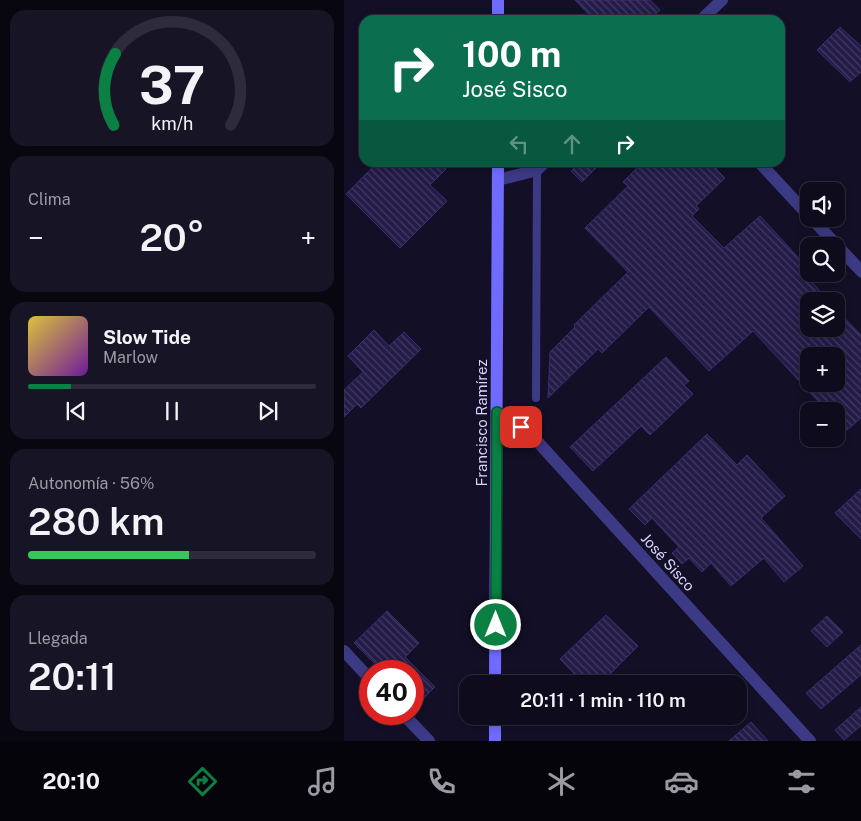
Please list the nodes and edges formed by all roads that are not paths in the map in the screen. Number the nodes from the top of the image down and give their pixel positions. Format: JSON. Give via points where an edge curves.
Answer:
{"nodes":[{"id":1,"x":498,"y":0,"type":"edge"},
{"id":2,"x":722,"y":0,"type":"edge"},
{"id":3,"x":498,"y":15,"type":"edge"},
{"id":4,"x":706,"y":15,"type":"edge"},
{"id":5,"x":498,"y":167,"type":"edge"},
{"id":6,"x":538,"y":167,"type":"edge"},
{"id":7,"x":541,"y":167,"type":"edge"},
{"id":8,"x":764,"y":167,"type":"edge"},
{"id":9,"x":498,"y":180,"type":"junction"},
{"id":10,"x":800,"y":206,"type":"edge"},
{"id":11,"x":819,"y":227,"type":"edge"},
{"id":12,"x":861,"y":272,"type":"edge"},
{"id":13,"x":536,"y":398,"type":"dead end"},
{"id":14,"x":497,"y":412,"type":"junction"},
{"id":15,"x":344,"y":651,"type":"edge"},
{"id":16,"x":359,"y":667,"type":"edge"},
{"id":17,"x":495,"y":675,"type":"edge"},
{"id":18,"x":414,"y":725,"type":"edge"},
{"id":19,"x":495,"y":725,"type":"edge"},
{"id":20,"x":429,"y":741,"type":"edge"},
{"id":21,"x":495,"y":741,"type":"edge"},
{"id":22,"x":810,"y":741,"type":"edge"}],
"edges":[{"from":1,"to":3,"type":"street"},
{"from":2,"to":4,"type":"street"},
{"from":5,"to":9,"type":"street","name":"Francisco Ramírez"},
{"from":6,"to":9,"type":"street"},
{"from":7,"to":13,"type":"lane"},
{"from":8,"to":10,"type":"street"},
{"from":9,"to":14,"type":"street","name":"Francisco Ramírez"},
{"from":11,"to":12,"type":"street"},
{"from":14,"to":17,"type":"street","name":"Francisco Ramírez"},
{"from":14,"to":22,"type":"street","name":"José Sisco","via":[[536,440]]},
{"from":15,"to":16,"type":"street"},
{"from":18,"to":20,"type":"street"},
{"from":19,"to":21,"type":"street"}]}
